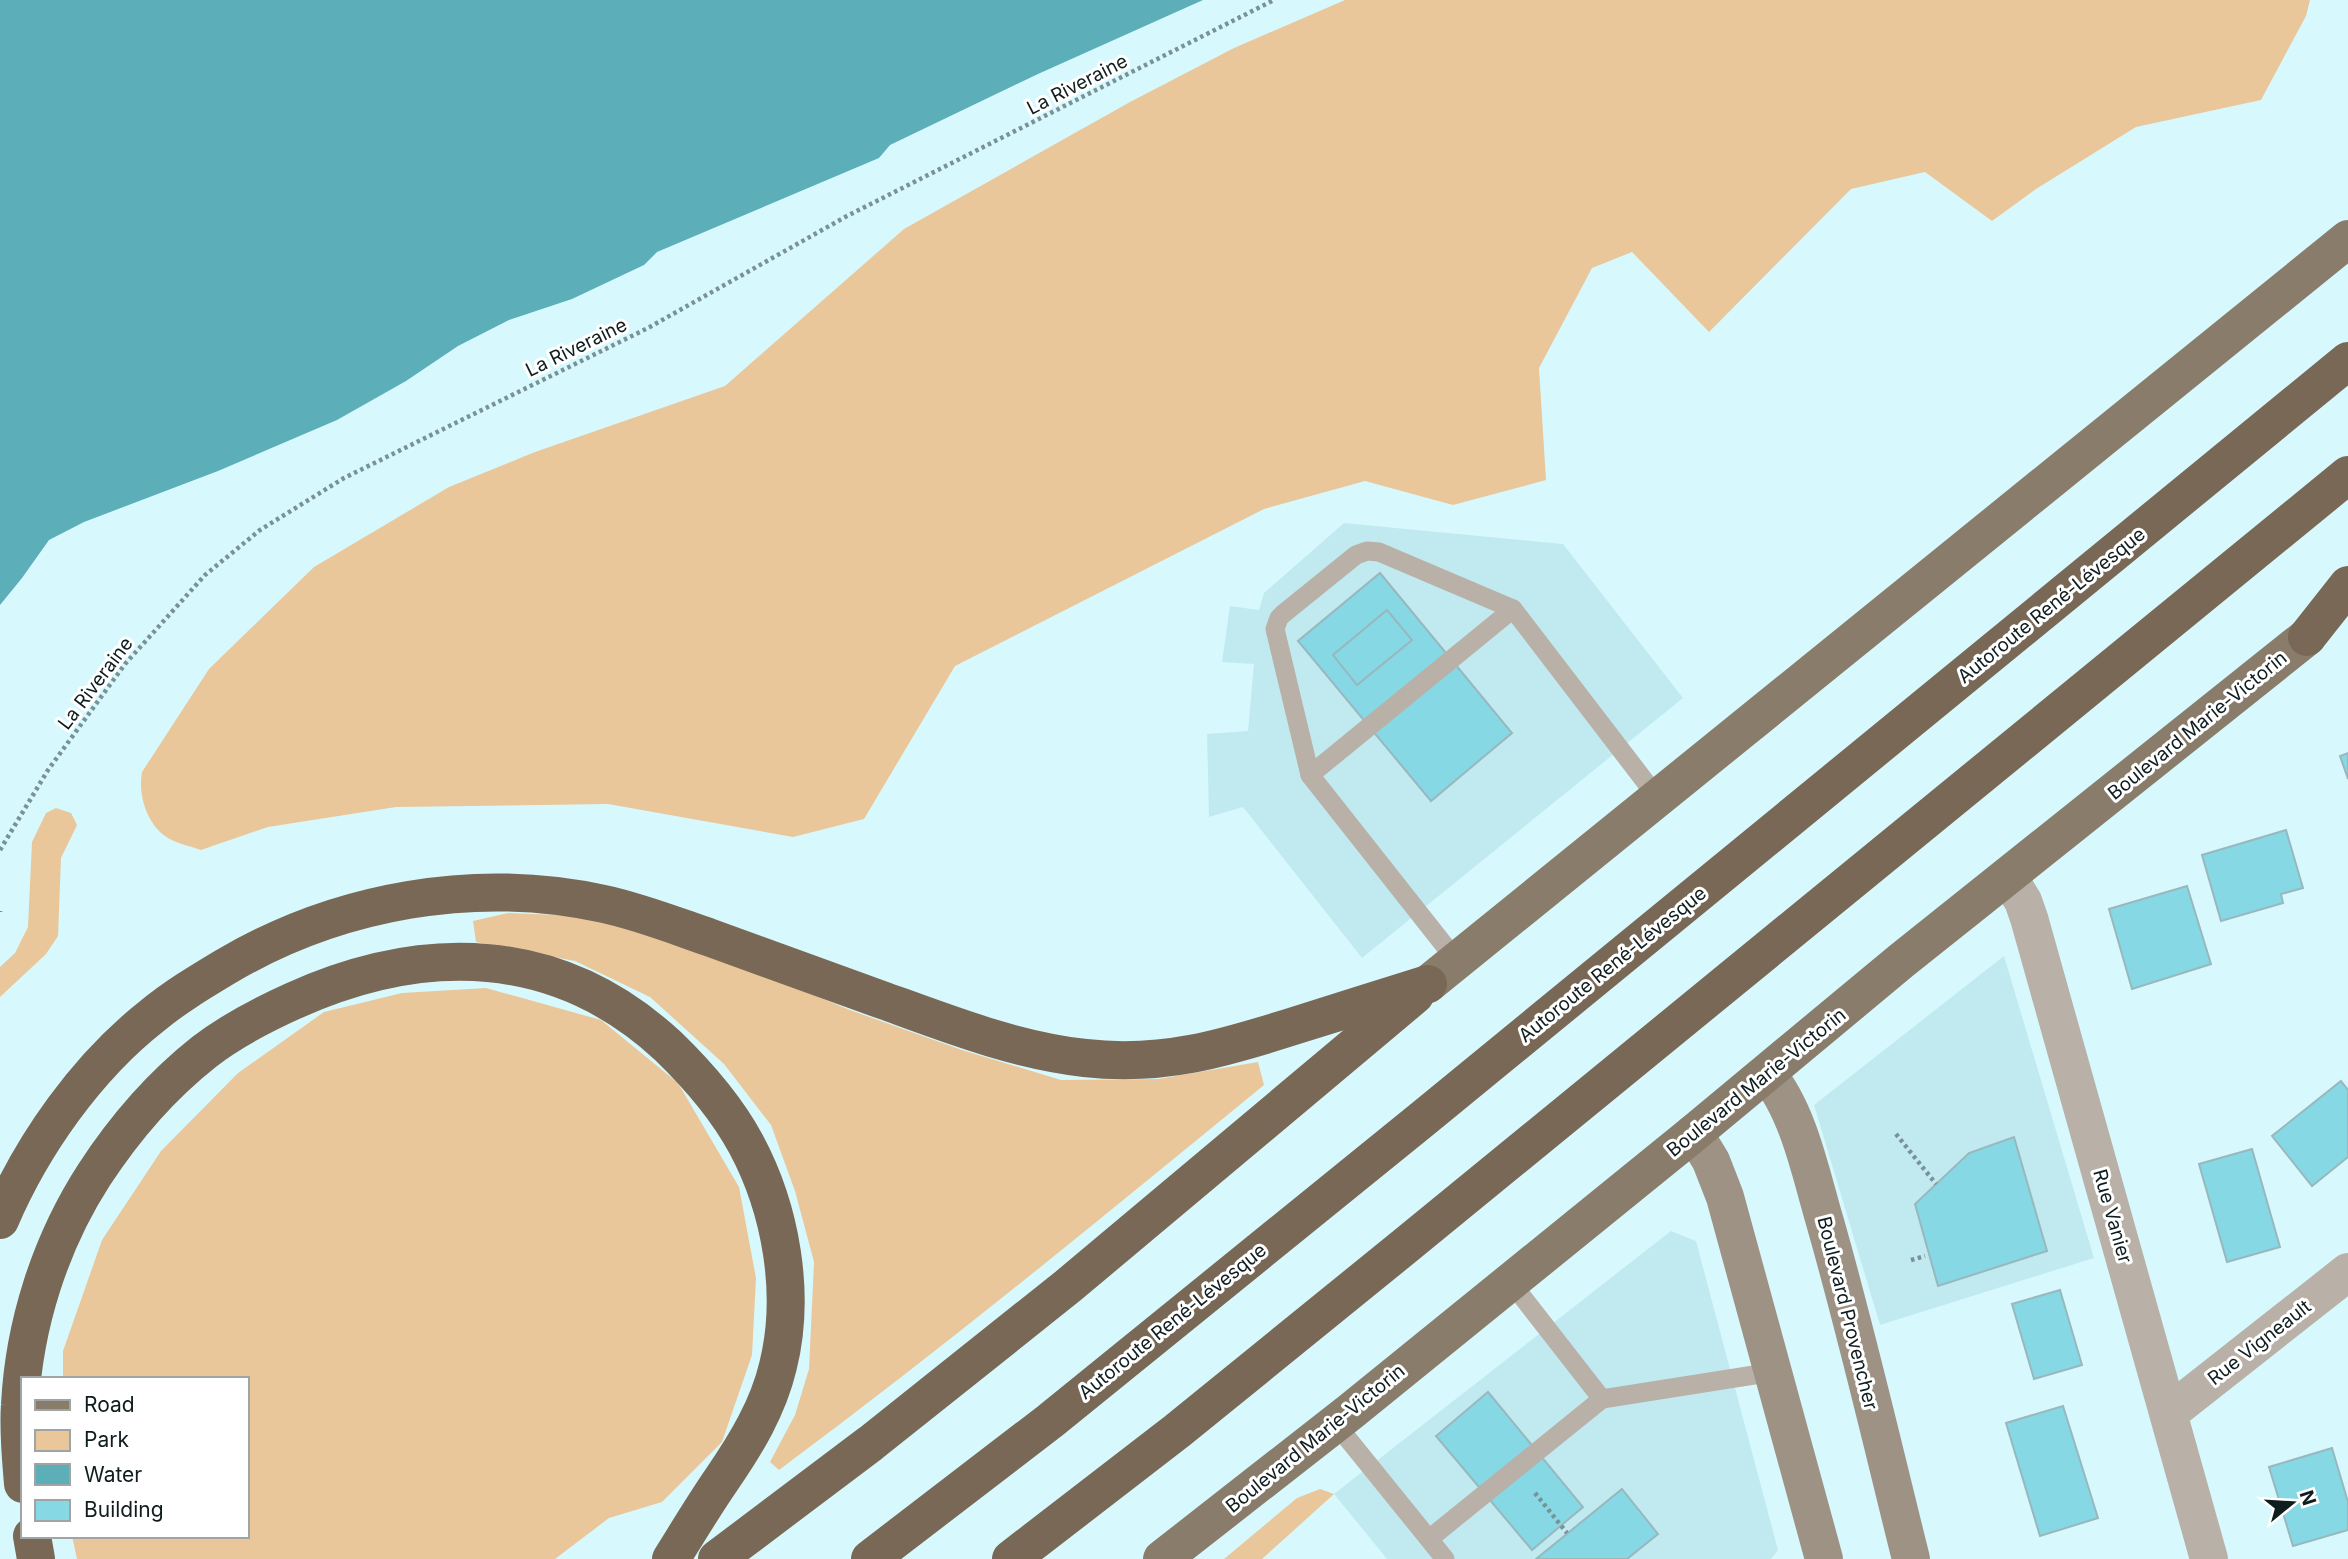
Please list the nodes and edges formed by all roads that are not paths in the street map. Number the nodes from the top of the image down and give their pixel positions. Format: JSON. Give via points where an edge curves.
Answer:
{"nodes":[{"id":1,"x":2348,"y":239,"type":"edge"},
{"id":2,"x":2348,"y":361,"type":"edge"},
{"id":3,"x":2348,"y":475,"type":"edge"},
{"id":4,"x":2348,"y":585,"type":"edge"},
{"id":5,"x":2348,"y":603,"type":"edge"},
{"id":6,"x":1513,"y":608,"type":"junction"},
{"id":7,"x":2306,"y":637,"type":"junction"},
{"id":8,"x":1310,"y":775,"type":"junction"},
{"id":9,"x":1657,"y":797,"type":"junction"},
{"id":10,"x":2008,"y":877,"type":"junction"},
{"id":11,"x":1456,"y":960,"type":"junction"},
{"id":12,"x":1427,"y":984,"type":"junction"},
{"id":13,"x":1766,"y":1074,"type":"junction"},
{"id":14,"x":1694,"y":1133,"type":"junction"},
{"id":15,"x":0,"y":1220,"type":"edge"},
{"id":16,"x":2348,"y":1272,"type":"edge"},
{"id":17,"x":1510,"y":1281,"type":"junction"},
{"id":18,"x":1773,"y":1372,"type":"junction"},
{"id":19,"x":23,"y":1377,"type":"edge"},
{"id":20,"x":21,"y":1390,"type":"edge"},
{"id":21,"x":1602,"y":1399,"type":"junction"},
{"id":22,"x":2169,"y":1413,"type":"junction"},
{"id":23,"x":1335,"y":1423,"type":"junction"},
{"id":24,"x":21,"y":1427,"type":"edge"},
{"id":25,"x":32,"y":1538,"type":"edge"},
{"id":26,"x":1429,"y":1539,"type":"junction"},
{"id":27,"x":36,"y":1559,"type":"edge"},
{"id":28,"x":671,"y":1559,"type":"edge"},
{"id":29,"x":717,"y":1559,"type":"edge"},
{"id":30,"x":870,"y":1559,"type":"edge"},
{"id":31,"x":1012,"y":1559,"type":"edge"},
{"id":32,"x":1162,"y":1559,"type":"edge"},
{"id":33,"x":1445,"y":1559,"type":"edge"},
{"id":34,"x":1824,"y":1559,"type":"edge"},
{"id":35,"x":1911,"y":1559,"type":"edge"},
{"id":36,"x":2209,"y":1559,"type":"edge"}],
"edges":[{"from":1,"to":9,"type":"main road"},
{"from":2,"to":30,"type":"highway","name":"Autoroute René-Lévesque","via":[[1050,1421]]},
{"from":3,"to":31,"type":"highway","via":[[1177,1431]]},
{"from":4,"to":7,"type":"highway"},
{"from":5,"to":7,"type":"street","name":"Boulevard Marie-Victorin"},
{"from":6,"to":8,"type":"lane"},
{"from":6,"to":8,"type":"lane","via":[[1373,551],[1356,555],[1283,614],[1275,629]]},
{"from":6,"to":9,"type":"lane"},
{"from":7,"to":10,"type":"main road","name":"Boulevard Marie-Victorin"},
{"from":8,"to":11,"type":"lane"},
{"from":9,"to":11,"type":"main road"},
{"from":10,"to":13,"type":"main road","name":"Boulevard Marie-Victorin"},
{"from":10,"to":22,"type":"street","name":"Rue Vanier","via":[[2029,918]]},
{"from":11,"to":12,"type":"main road"},
{"from":12,"to":15,"type":"highway","via":[[1209,1052],[1148,1060],[1085,1058],[970,1032],[605,904],[505,891],[436,895],[332,918],[263,946],[147,1019],[60,1115]]},
{"from":12,"to":29,"type":"highway","via":[[1068,1286]]},
{"from":13,"to":14,"type":"main road","name":"Boulevard Marie-Victorin"},
{"from":13,"to":35,"type":"street","name":"Boulevard Provencher","via":[[1791,1116],[1817,1194]]},
{"from":14,"to":17,"type":"main road","name":"Boulevard Marie-Victorin"},
{"from":14,"to":18,"type":"street","via":[[1722,1188]]},
{"from":16,"to":22,"type":"street","name":"Rue Vigneault"},
{"from":17,"to":21,"type":"lane"},
{"from":17,"to":23,"type":"main road","name":"Boulevard Marie-Victorin"},
{"from":18,"to":21,"type":"lane"},
{"from":18,"to":34,"type":"street"},
{"from":19,"to":28,"type":"highway","via":[[36,1302],[80,1200],[143,1111],[205,1051],[252,1021],[361,975],[440,961],[490,962],[532,971],[573,985],[626,1013],[693,1071],[731,1117],[755,1161],[773,1209],[785,1288],[778,1368],[745,1445]]},
{"from":20,"to":24,"type":"highway"},
{"from":21,"to":26,"type":"lane"},
{"from":22,"to":36,"type":"street","name":"Rue Vanier"},
{"from":23,"to":26,"type":"lane"},
{"from":23,"to":32,"type":"main road","name":"Boulevard Marie-Victorin"},
{"from":25,"to":27,"type":"highway"},
{"from":26,"to":33,"type":"lane"}]}
